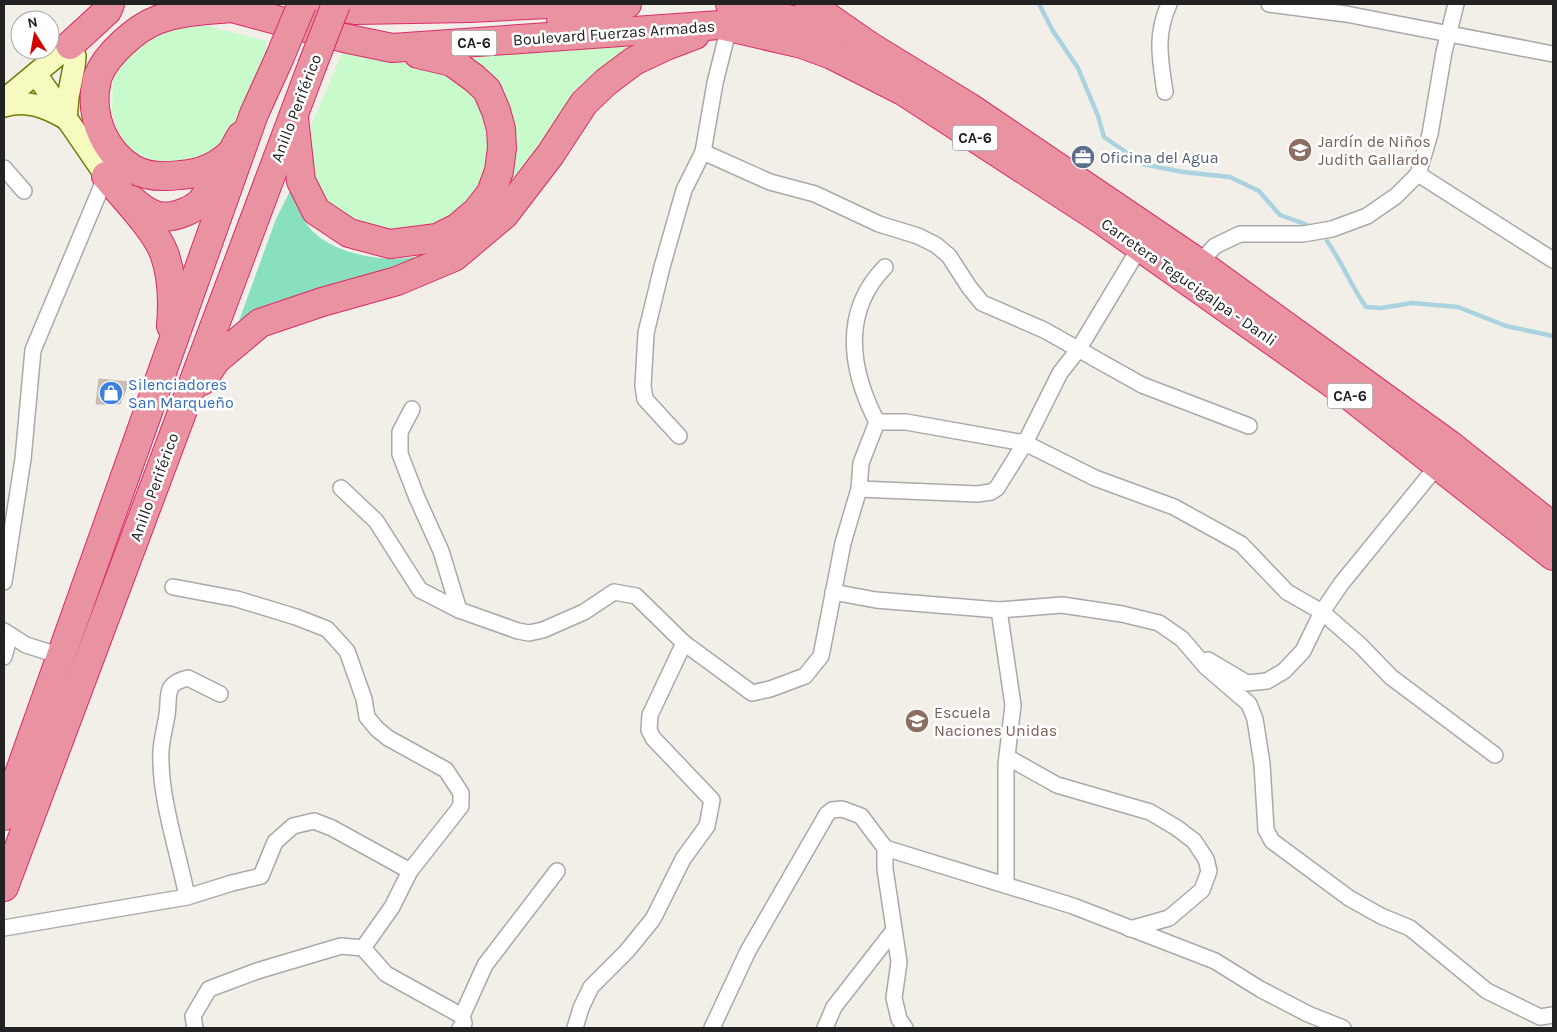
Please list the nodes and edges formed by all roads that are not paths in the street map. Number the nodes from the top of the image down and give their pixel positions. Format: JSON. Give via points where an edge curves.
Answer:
{"nodes":[{"id":1,"x":110,"y":4,"type":"edge"},
{"id":2,"x":302,"y":4,"type":"edge"},
{"id":3,"x":319,"y":4,"type":"edge"},
{"id":4,"x":336,"y":4,"type":"edge"},
{"id":5,"x":547,"y":4,"type":"edge"},
{"id":6,"x":627,"y":4,"type":"edge"},
{"id":7,"x":809,"y":4,"type":"edge"},
{"id":8,"x":1169,"y":4,"type":"edge"},
{"id":9,"x":1269,"y":4,"type":"edge"},
{"id":10,"x":1456,"y":4,"type":"edge"},
{"id":11,"x":226,"y":6,"type":"edge"},
{"id":12,"x":478,"y":6,"type":"edge"},
{"id":13,"x":726,"y":19,"type":"edge"},
{"id":14,"x":1447,"y":33,"type":"junction"},
{"id":15,"x":398,"y":41,"type":"junction"},
{"id":16,"x":802,"y":44,"type":"joint"},
{"id":17,"x":70,"y":45,"type":"junction"},
{"id":18,"x":871,"y":46,"type":"junction"},
{"id":19,"x":1553,"y":54,"type":"edge"},
{"id":20,"x":36,"y":74,"type":"junction"},
{"id":21,"x":1165,"y":92,"type":"dead end"},
{"id":22,"x":4,"y":100,"type":"edge"},
{"id":23,"x":4,"y":106,"type":"edge"},
{"id":24,"x":293,"y":113,"type":"junction"},
{"id":25,"x":254,"y":114,"type":"junction"},
{"id":26,"x":66,"y":119,"type":"junction"},
{"id":27,"x":703,"y":152,"type":"junction"},
{"id":28,"x":230,"y":155,"type":"junction"},
{"id":29,"x":4,"y":168,"type":"edge"},
{"id":30,"x":1418,"y":174,"type":"junction"},
{"id":31,"x":106,"y":176,"type":"junction"},
{"id":32,"x":24,"y":191,"type":"dead end"},
{"id":33,"x":1140,"y":247,"type":"junction"},
{"id":34,"x":1553,"y":260,"type":"edge"},
{"id":35,"x":1199,"y":263,"type":"junction"},
{"id":36,"x":885,"y":267,"type":"dead end"},
{"id":37,"x":1078,"y":350,"type":"junction"},
{"id":38,"x":170,"y":353,"type":"junction"},
{"id":39,"x":412,"y":409,"type":"dead end"},
{"id":40,"x":181,"y":414,"type":"junction"},
{"id":41,"x":877,"y":422,"type":"junction"},
{"id":42,"x":1249,"y":426,"type":"dead end"},
{"id":43,"x":679,"y":436,"type":"dead end"},
{"id":44,"x":1025,"y":443,"type":"junction"},
{"id":45,"x":1444,"y":455,"type":"junction"},
{"id":46,"x":341,"y":488,"type":"dead end"},
{"id":47,"x":859,"y":489,"type":"junction"},
{"id":48,"x":1553,"y":527,"type":"edge"},
{"id":49,"x":1553,"y":556,"type":"edge"},
{"id":50,"x":4,"y":582,"type":"edge"},
{"id":51,"x":173,"y":587,"type":"dead end"},
{"id":52,"x":833,"y":592,"type":"junction"},
{"id":53,"x":459,"y":610,"type":"junction"},
{"id":54,"x":999,"y":610,"type":"junction"},
{"id":55,"x":1322,"y":612,"type":"junction"},
{"id":56,"x":7,"y":633,"type":"edge"},
{"id":57,"x":684,"y":642,"type":"junction"},
{"id":58,"x":1196,"y":654,"type":"junction"},
{"id":59,"x":61,"y":656,"type":"junction"},
{"id":60,"x":4,"y":657,"type":"edge"},
{"id":61,"x":220,"y":694,"type":"dead end"},
{"id":62,"x":1495,"y":755,"type":"dead end"},
{"id":63,"x":1007,"y":756,"type":"junction"},
{"id":64,"x":4,"y":816,"type":"edge"},
{"id":65,"x":886,"y":848,"type":"junction"},
{"id":66,"x":410,"y":870,"type":"junction"},
{"id":67,"x":557,"y":871,"type":"dead end"},
{"id":68,"x":1006,"y":885,"type":"junction"},
{"id":69,"x":4,"y":887,"type":"edge"},
{"id":70,"x":187,"y":897,"type":"junction"},
{"id":71,"x":4,"y":928,"type":"edge"},
{"id":72,"x":894,"y":930,"type":"junction"},
{"id":73,"x":1130,"y":930,"type":"junction"},
{"id":74,"x":363,"y":948,"type":"junction"},
{"id":75,"x":1542,"y":1020,"type":"edge"},
{"id":76,"x":461,"y":1022,"type":"edge"},
{"id":77,"x":1336,"y":1027,"type":"edge"},
{"id":78,"x":194,"y":1028,"type":"edge"},
{"id":79,"x":575,"y":1028,"type":"edge"},
{"id":80,"x":712,"y":1028,"type":"edge"},
{"id":81,"x":826,"y":1028,"type":"edge"},
{"id":82,"x":905,"y":1028,"type":"edge"}],
"edges":[{"from":1,"to":17,"type":"highway","via":[[107,11]]},
{"from":2,"to":25,"type":"highway","name":"Anillo Periférico","bridge":true},
{"from":3,"to":12,"type":"highway","name":"Boulevard Fuerzas Armadas","number":"CA-6","via":[[355,10]]},
{"from":4,"to":24,"type":"highway","name":"Anillo Periférico","bridge":true},
{"from":5,"to":12,"type":"highway","name":"Boulevard Fuerzas Armadas","number":"CA-6"},
{"from":6,"to":15,"type":"highway","via":[[612,12],[590,16],[547,19]]},
{"from":7,"to":18,"type":"highway"},
{"from":8,"to":21,"type":"street","via":[[1163,18],[1158,51]]},
{"from":9,"to":14,"type":"street","via":[[1346,14]]},
{"from":10,"to":14,"type":"street"},
{"from":11,"to":15,"type":"highway","name":"Boulevard Fuerzas Armadas","number":"CA-6","via":[[344,38]]},
{"from":11,"to":28,"type":"highway","name":"Boulevard Fuerzas Armadas","via":[[156,20],[128,38],[97,77],[94,99],[102,134],[121,161],[134,170],[162,177],[196,174]]},
{"from":13,"to":15,"type":"highway","name":"Boulevard Fuerzas Armadas","number":"CA-6"},
{"from":13,"to":16,"type":"highway","name":"Boulevard Fuerzas Armadas","number":"CA-6"},
{"from":13,"to":18,"type":"highway","name":"Boulevard Fuerzas Armadas","number":"CA-6","via":[[811,25]]},
{"from":13,"to":27,"type":"street"},
{"from":13,"to":40,"type":"highway","via":[[634,61],[606,82],[584,103],[550,155],[504,215],[454,257],[398,281],[322,302],[260,324],[216,360]]},
{"from":14,"to":19,"type":"street"},
{"from":14,"to":30,"type":"street","via":[[1430,134]]},
{"from":15,"to":24,"type":"highway","via":[[452,62],[487,90],[496,111],[502,148],[499,170],[491,193],[457,228],[437,238],[390,244],[348,234],[316,211],[301,181]]},
{"from":16,"to":33,"type":"highway","name":"Carretera Tegucigalpa - Danli","number":"CA-6","via":[[832,55],[903,91]]},
{"from":17,"to":20,"type":"street"},
{"from":17,"to":26,"type":"street","via":[[75,56]]},
{"from":18,"to":35,"type":"highway","name":"Carretera Tegucigalpa - Danli","number":"CA-6","via":[[969,107]]},
{"from":20,"to":22,"type":"street"},
{"from":20,"to":26,"type":"street"},
{"from":23,"to":26,"type":"street","via":[[32,103]]},
{"from":24,"to":40,"type":"highway","name":"Anillo Periférico"},
{"from":25,"to":28,"type":"highway"},
{"from":25,"to":38,"type":"highway","name":"Anillo Periférico"},
{"from":26,"to":31,"type":"street"},
{"from":27,"to":37,"type":"street","via":[[770,182],[815,194],[879,224],[936,245],[949,256],[982,303],[1044,330]]},
{"from":27,"to":43,"type":"street","via":[[684,190],[646,333],[645,398]]},
{"from":28,"to":31,"type":"highway","via":[[201,203],[177,216],[161,218],[149,213]]},
{"from":29,"to":32,"type":"street"},
{"from":30,"to":34,"type":"street"},
{"from":30,"to":35,"type":"street","via":[[1396,196],[1368,216],[1332,229],[1303,234],[1240,234],[1215,246]]},
{"from":31,"to":38,"type":"highway","via":[[155,236],[164,253],[173,300]]},
{"from":31,"to":50,"type":"street","via":[[33,350],[24,459]]},
{"from":33,"to":37,"type":"street"},
{"from":33,"to":45,"type":"highway","name":"Carretera Tegucigalpa - Danli","number":"CA-6","via":[[1346,393]]},
{"from":35,"to":45,"type":"highway","name":"Carretera Tegucigalpa - Danli","number":"CA-6"},
{"from":36,"to":41,"type":"street","via":[[863,296],[855,324],[854,349],[858,372]]},
{"from":37,"to":42,"type":"street","via":[[1142,385]]},
{"from":37,"to":44,"type":"street","via":[[1060,372]]},
{"from":38,"to":59,"type":"highway","name":"Anillo Periférico"},
{"from":39,"to":53,"type":"street","via":[[400,432],[400,454],[441,551]]},
{"from":40,"to":69,"type":"highway","name":"Anillo Periférico"},
{"from":41,"to":44,"type":"street","via":[[906,422]]},
{"from":41,"to":47,"type":"street","via":[[861,464]]},
{"from":44,"to":47,"type":"street","via":[[1003,481],[991,492]]},
{"from":44,"to":55,"type":"street","via":[[1096,478],[1174,507],[1241,544],[1287,592]]},
{"from":45,"to":48,"type":"highway","name":"Carretera Tegucigalpa - Danli","number":"CA-6"},
{"from":45,"to":49,"type":"highway","name":"Carretera Tegucigalpa - Danli","number":"CA-6"},
{"from":45,"to":55,"type":"street"},
{"from":46,"to":53,"type":"street","via":[[376,521],[420,590]]},
{"from":47,"to":52,"type":"street"},
{"from":51,"to":66,"type":"street","via":[[236,599],[296,617],[327,629],[347,651],[367,717],[388,738],[446,770],[461,793],[461,806]]},
{"from":52,"to":54,"type":"street","via":[[876,600]]},
{"from":52,"to":57,"type":"street","via":[[822,656],[805,676],[770,689],[752,693]]},
{"from":53,"to":57,"type":"street","via":[[529,633],[544,630],[584,612],[614,592],[636,596]]},
{"from":54,"to":58,"type":"street","via":[[1062,605],[1122,614],[1160,623]]},
{"from":54,"to":63,"type":"street","via":[[1014,705]]},
{"from":55,"to":58,"type":"street","via":[[1303,650],[1284,671],[1267,681],[1248,684]]},
{"from":55,"to":62,"type":"street","via":[[1391,677]]},
{"from":56,"to":59,"type":"street","via":[[26,645]]},
{"from":56,"to":60,"type":"street"},
{"from":57,"to":79,"type":"street","via":[[650,715],[649,730],[712,800],[707,826],[683,859],[653,919],[591,987]]},
{"from":58,"to":75,"type":"street","via":[[1206,667],[1249,704],[1255,719],[1262,764],[1266,830],[1272,841],[1349,898],[1410,928],[1487,990]]},
{"from":59,"to":64,"type":"highway","name":"Anillo Periférico"},
{"from":61,"to":70,"type":"street","via":[[188,678],[177,680],[169,689],[161,750],[164,789]]},
{"from":63,"to":68,"type":"street"},
{"from":63,"to":73,"type":"street","via":[[1057,785],[1150,812],[1194,842],[1206,859],[1209,872],[1202,890],[1169,918]]},
{"from":65,"to":68,"type":"street"},
{"from":65,"to":72,"type":"street","via":[[885,869]]},
{"from":65,"to":80,"type":"street","via":[[861,816],[842,808],[827,814],[748,950]]},
{"from":66,"to":70,"type":"street","via":[[314,821],[293,826],[275,842],[261,876]]},
{"from":66,"to":74,"type":"street","via":[[392,907]]},
{"from":67,"to":76,"type":"street","via":[[484,965]]},
{"from":68,"to":73,"type":"street","via":[[1073,906]]},
{"from":70,"to":71,"type":"street"},
{"from":72,"to":81,"type":"street","via":[[834,1008]]},
{"from":72,"to":82,"type":"street","via":[[899,962],[894,998],[898,1019]]},
{"from":73,"to":77,"type":"street","via":[[1215,961],[1260,989]]},
{"from":74,"to":76,"type":"street","via":[[386,974]]},
{"from":74,"to":78,"type":"street","via":[[332,948],[209,989],[193,1016]]}]}
